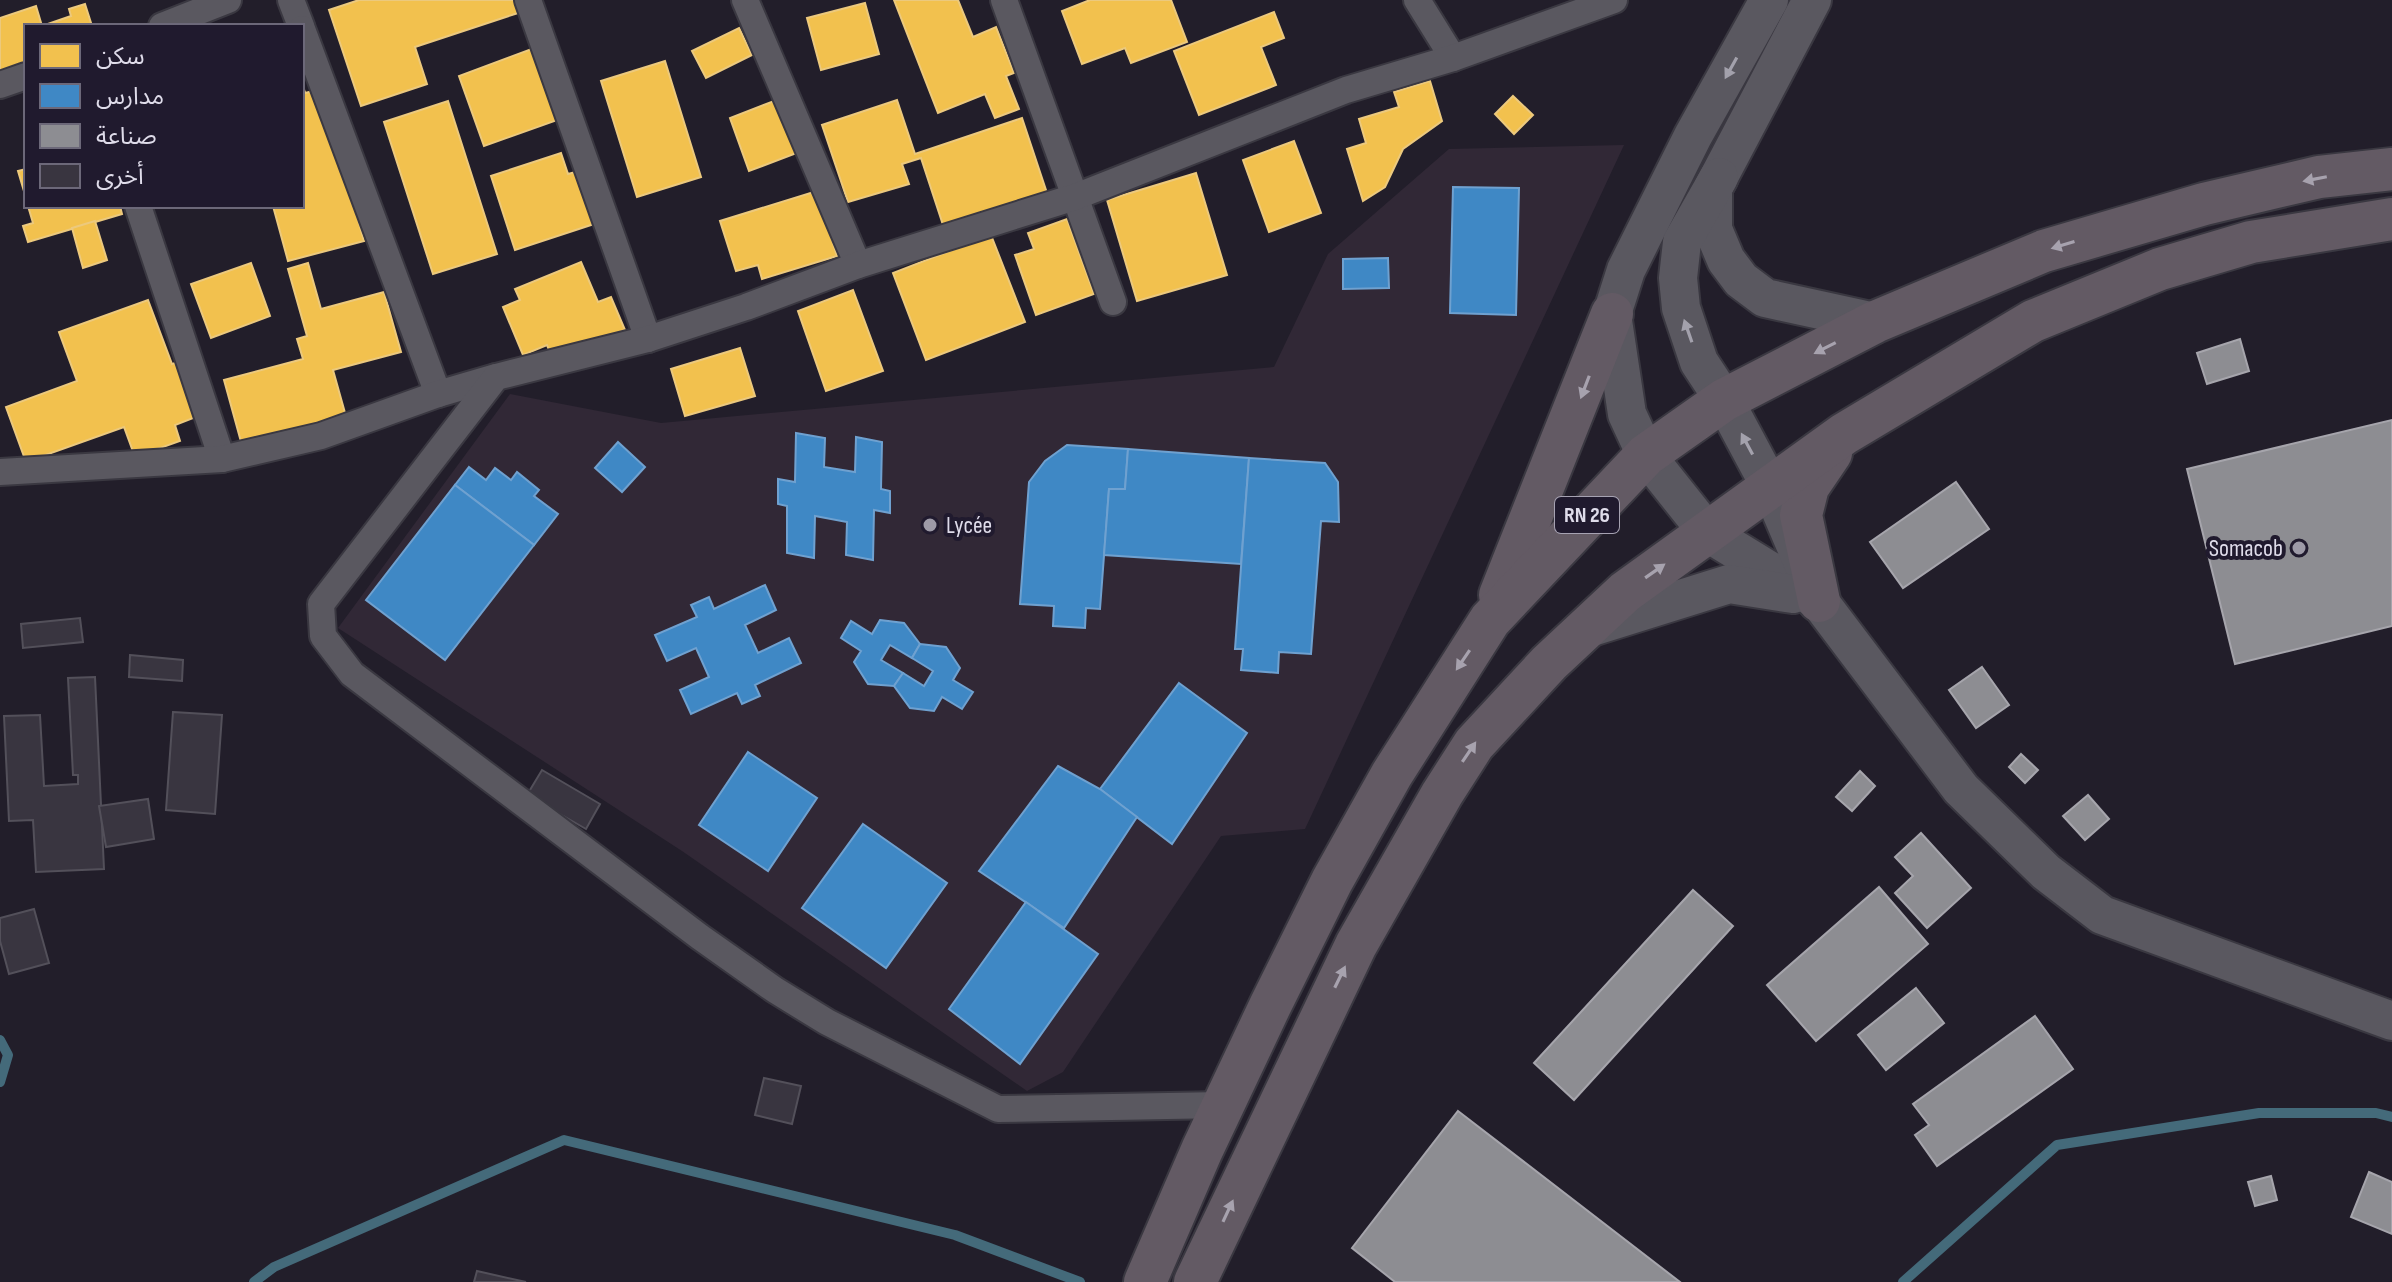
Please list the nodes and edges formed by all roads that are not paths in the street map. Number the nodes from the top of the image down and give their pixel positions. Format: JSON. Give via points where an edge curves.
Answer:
{"nodes":[{"id":1,"x":228,"y":0,"type":"edge"},
{"id":2,"x":291,"y":0,"type":"edge"},
{"id":3,"x":528,"y":0,"type":"edge"},
{"id":4,"x":745,"y":0,"type":"edge"},
{"id":5,"x":1004,"y":0,"type":"edge"},
{"id":6,"x":1417,"y":0,"type":"edge"},
{"id":7,"x":1614,"y":0,"type":"edge"},
{"id":8,"x":1769,"y":0,"type":"edge"},
{"id":9,"x":1812,"y":0,"type":"edge"},
{"id":10,"x":167,"y":24,"type":"edge"},
{"id":11,"x":300,"y":24,"type":"edge"},
{"id":12,"x":304,"y":36,"type":"edge"},
{"id":13,"x":1453,"y":58,"type":"junction"},
{"id":14,"x":24,"y":77,"type":"edge"},
{"id":15,"x":0,"y":85,"type":"edge"},
{"id":16,"x":2392,"y":169,"type":"edge"},
{"id":17,"x":1719,"y":177,"type":"junction"},
{"id":18,"x":1075,"y":197,"type":"junction"},
{"id":19,"x":139,"y":208,"type":"edge"},
{"id":20,"x":2392,"y":219,"type":"edge"},
{"id":21,"x":858,"y":265,"type":"junction"},
{"id":22,"x":1113,"y":302,"type":"dead end"},
{"id":23,"x":1612,"y":314,"type":"junction"},
{"id":24,"x":1875,"y":322,"type":"junction"},
{"id":25,"x":648,"y":339,"type":"junction"},
{"id":26,"x":496,"y":377,"type":"junction"},
{"id":27,"x":438,"y":394,"type":"junction"},
{"id":28,"x":1724,"y":400,"type":"junction"},
{"id":29,"x":1844,"y":434,"type":"junction"},
{"id":30,"x":1646,"y":455,"type":"junction"},
{"id":31,"x":222,"y":459,"type":"junction"},
{"id":32,"x":0,"y":472,"type":"edge"},
{"id":33,"x":1771,"y":488,"type":"junction"},
{"id":34,"x":1708,"y":533,"type":"junction"},
{"id":35,"x":1819,"y":601,"type":"junction"},
{"id":36,"x":1490,"y":620,"type":"junction"},
{"id":37,"x":1585,"y":629,"type":"junction"},
{"id":38,"x":2392,"y":1021,"type":"edge"},
{"id":39,"x":1223,"y":1105,"type":"junction"},
{"id":40,"x":1145,"y":1282,"type":"edge"},
{"id":41,"x":1195,"y":1282,"type":"edge"}],
"edges":[{"from":1,"to":10,"type":"street"},
{"from":2,"to":11,"type":"street"},
{"from":3,"to":25,"type":"street"},
{"from":4,"to":21,"type":"street"},
{"from":5,"to":18,"type":"street"},
{"from":6,"to":13,"type":"street"},
{"from":7,"to":13,"type":"street"},
{"from":8,"to":23,"type":"main road","one_way":true,"via":[[1693,136],[1633,257]]},
{"from":9,"to":17,"type":"main road"},
{"from":12,"to":27,"type":"street"},
{"from":13,"to":18,"type":"street","via":[[1346,90]]},
{"from":14,"to":15,"type":"street"},
{"from":16,"to":24,"type":"main road","number":"RN 26","one_way":true,"via":[[2319,177],[2131,225],[2044,251]]},
{"from":17,"to":24,"type":"main road","via":[[1713,188],[1713,229],[1741,280],[1765,298]]},
{"from":28,"to":17,"type":"main road","one_way":true,"via":[[1699,362],[1681,308],[1678,278],[1682,242]]},
{"from":18,"to":21,"type":"street"},
{"from":18,"to":22,"type":"street"},
{"from":19,"to":31,"type":"street"},
{"from":20,"to":29,"type":"main road","via":[[2251,242],[2160,269],[2033,321]]},
{"from":21,"to":25,"type":"street"},
{"from":23,"to":30,"type":"main road","via":[[1627,414]]},
{"from":23,"to":36,"type":"main road","one_way":true},
{"from":24,"to":28,"type":"main road","number":"RN 26","one_way":true},
{"from":25,"to":26,"type":"street"},
{"from":26,"to":27,"type":"street"},
{"from":26,"to":39,"type":"street","via":[[321,604],[323,636],[352,674],[775,990],[998,1109]]},
{"from":27,"to":31,"type":"street","via":[[321,436]]},
{"from":28,"to":30,"type":"main road","number":"RN 26"},
{"from":33,"to":28,"type":"main road","one_way":true},
{"from":29,"to":33,"type":"main road"},
{"from":29,"to":35,"type":"main road","via":[[1808,487],[1801,515]]},
{"from":30,"to":34,"type":"main road"},
{"from":30,"to":36,"type":"main road","number":"RN 26"},
{"from":31,"to":32,"type":"street"},
{"from":33,"to":34,"type":"main road"},
{"from":33,"to":35,"type":"main road"},
{"from":34,"to":35,"type":"main road"},
{"from":37,"to":34,"type":"main road","one_way":true,"via":[[1625,592]]},
{"from":35,"to":37,"type":"main road","via":[[1729,584]]},
{"from":35,"to":38,"type":"main road","via":[[1961,789],[2046,872],[2102,915]]},
{"from":36,"to":39,"type":"main road","number":"RN 26","one_way":true,"via":[[1392,774],[1332,881]]},
{"from":41,"to":37,"type":"main road","one_way":true,"via":[[1356,945],[1433,808],[1474,744]]},
{"from":39,"to":40,"type":"main road","number":"RN 26"}]}
